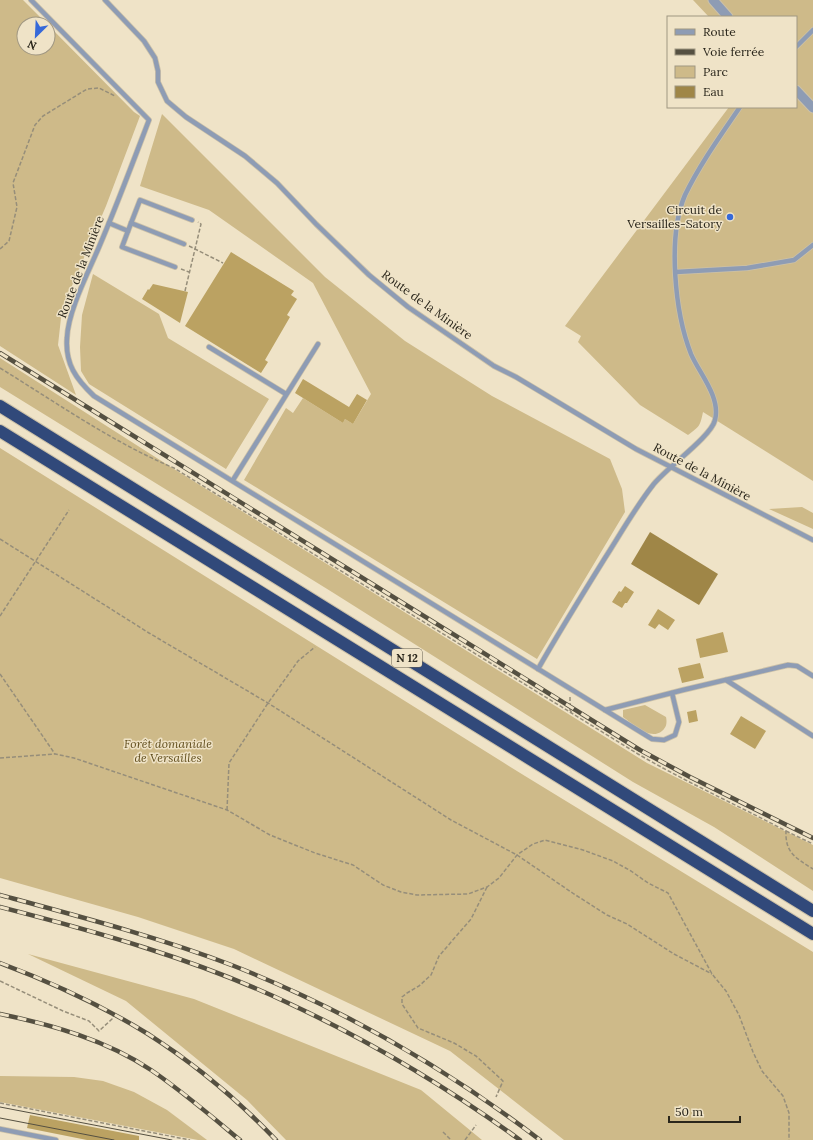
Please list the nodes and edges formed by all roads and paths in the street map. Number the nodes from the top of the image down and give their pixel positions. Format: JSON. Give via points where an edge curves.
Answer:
{"nodes":[{"id":1,"x":31,"y":0,"type":"edge"},
{"id":2,"x":105,"y":0,"type":"edge"},
{"id":3,"x":713,"y":0,"type":"edge"},
{"id":4,"x":727,"y":16,"type":"edge"},
{"id":5,"x":813,"y":30,"type":"edge"},
{"id":6,"x":797,"y":46,"type":"edge"},
{"id":7,"x":797,"y":91,"type":"edge"},
{"id":8,"x":117,"y":97,"type":"dead end"},
{"id":9,"x":739,"y":108,"type":"edge"},
{"id":10,"x":813,"y":108,"type":"edge"},
{"id":11,"x":192,"y":220,"type":"joint"},
{"id":12,"x":109,"y":223,"type":"junction"},
{"id":13,"x":131,"y":224,"type":"junction"},
{"id":14,"x":128,"y":231,"type":"junction"},
{"id":15,"x":184,"y":244,"type":"joint"},
{"id":16,"x":813,"y":245,"type":"edge"},
{"id":17,"x":0,"y":249,"type":"edge"},
{"id":18,"x":195,"y":249,"type":"junction"},
{"id":19,"x":223,"y":263,"type":"dead end"},
{"id":20,"x":175,"y":267,"type":"dead end"},
{"id":21,"x":676,"y":272,"type":"junction"},
{"id":22,"x":185,"y":291,"type":"dead end"},
{"id":23,"x":318,"y":344,"type":"dead end"},
{"id":24,"x":209,"y":347,"type":"dead end"},
{"id":25,"x":0,"y":368,"type":"edge"},
{"id":26,"x":286,"y":394,"type":"junction"},
{"id":27,"x":0,"y":406,"type":"edge"},
{"id":28,"x":0,"y":431,"type":"edge"},
{"id":29,"x":671,"y":467,"type":"junction"},
{"id":30,"x":233,"y":480,"type":"junction"},
{"id":31,"x":69,"y":510,"type":"dead end"},
{"id":32,"x":0,"y":539,"type":"edge"},
{"id":33,"x":813,"y":540,"type":"edge"},
{"id":34,"x":36,"y":561,"type":"junction"},
{"id":35,"x":0,"y":616,"type":"edge"},
{"id":36,"x":315,"y":647,"type":"dead end"},
{"id":37,"x":538,"y":669,"type":"junction"},
{"id":38,"x":0,"y":674,"type":"edge"},
{"id":39,"x":813,"y":676,"type":"edge"},
{"id":40,"x":726,"y":680,"type":"junction"},
{"id":41,"x":572,"y":690,"type":"junction"},
{"id":42,"x":672,"y":693,"type":"junction"},
{"id":43,"x":268,"y":703,"type":"junction"},
{"id":44,"x":605,"y":710,"type":"junction"},
{"id":45,"x":573,"y":714,"type":"junction"},
{"id":46,"x":813,"y":736,"type":"edge"},
{"id":47,"x":55,"y":754,"type":"junction"},
{"id":48,"x":0,"y":758,"type":"edge"},
{"id":49,"x":227,"y":810,"type":"junction"},
{"id":50,"x":786,"y":831,"type":"junction"},
{"id":51,"x":813,"y":844,"type":"edge"},
{"id":52,"x":517,"y":855,"type":"junction"},
{"id":53,"x":813,"y":869,"type":"edge"},
{"id":54,"x":487,"y":887,"type":"junction"},
{"id":55,"x":813,"y":911,"type":"edge"},
{"id":56,"x":813,"y":934,"type":"edge"},
{"id":57,"x":712,"y":974,"type":"junction"},
{"id":58,"x":0,"y":981,"type":"edge"},
{"id":59,"x":114,"y":1014,"type":"dead end"},
{"id":60,"x":496,"y":1097,"type":"dead end"},
{"id":61,"x":0,"y":1103,"type":"edge"},
{"id":62,"x":476,"y":1125,"type":"dead end"},
{"id":63,"x":0,"y":1129,"type":"edge"},
{"id":64,"x":442,"y":1132,"type":"dead end"},
{"id":65,"x":56,"y":1140,"type":"edge"},
{"id":66,"x":190,"y":1140,"type":"edge"},
{"id":67,"x":451,"y":1140,"type":"edge"},
{"id":68,"x":466,"y":1140,"type":"edge"},
{"id":69,"x":790,"y":1140,"type":"edge"}],
"edges":[{"from":1,"to":12,"type":"lane","name":"Route de la Minière","via":[[149,120]]},
{"from":2,"to":29,"type":"lane","name":"Route de la Minière","via":[[149,48],[155,58],[158,82],[167,101],[186,117],[245,156],[277,183],[369,275],[408,307],[494,366]]},
{"from":3,"to":4,"type":"street"},
{"from":5,"to":6,"type":"lane"},
{"from":7,"to":10,"type":"street"},
{"from":8,"to":17,"type":"path","via":[[99,88],[87,89],[43,116],[35,125],[13,183],[17,207],[9,240]]},
{"from":9,"to":21,"type":"lane","via":[[708,154],[685,196],[678,218],[675,244]]},
{"from":11,"to":13,"type":"lane","via":[[140,200]]},
{"from":11,"to":18,"type":"path","via":[[201,224]]},
{"from":12,"to":14,"type":"lane"},
{"from":12,"to":30,"type":"lane","name":"Route de la Minière","via":[[69,318],[66,339],[70,364],[80,382],[94,396]]},
{"from":13,"to":14,"type":"lane"},
{"from":13,"to":15,"type":"lane"},
{"from":14,"to":20,"type":"lane","via":[[122,247]]},
{"from":15,"to":18,"type":"path"},
{"from":16,"to":21,"type":"lane","via":[[794,260],[747,268]]},
{"from":18,"to":19,"type":"path"},
{"from":18,"to":22,"type":"path"},
{"from":21,"to":29,"type":"lane","via":[[680,321],[717,410],[715,421],[704,437]]},
{"from":23,"to":26,"type":"lane"},
{"from":24,"to":26,"type":"lane"},
{"from":25,"to":45,"type":"path","via":[[113,437],[174,468]]},
{"from":26,"to":30,"type":"lane"},
{"from":27,"to":55,"type":"highway","number":"N 12"},
{"from":28,"to":56,"type":"highway","number":"N 12"},
{"from":29,"to":33,"type":"lane","name":"Route de la Minière"},
{"from":29,"to":37,"type":"lane","via":[[654,483],[636,509]]},
{"from":30,"to":37,"type":"lane","name":"Route de la Minière"},
{"from":31,"to":34,"type":"path"},
{"from":32,"to":34,"type":"path"},
{"from":34,"to":35,"type":"path"},
{"from":34,"to":43,"type":"path","via":[[149,633]]},
{"from":36,"to":43,"type":"path","via":[[298,661]]},
{"from":37,"to":41,"type":"lane","name":"Route de la Minière"},
{"from":38,"to":47,"type":"path"},
{"from":39,"to":40,"type":"lane","via":[[797,666],[788,666]]},
{"from":40,"to":42,"type":"lane"},
{"from":40,"to":46,"type":"lane"},
{"from":41,"to":44,"type":"lane","name":"Route de la Minière"},
{"from":41,"to":45,"type":"path","via":[[570,710]]},
{"from":42,"to":44,"type":"lane"},
{"from":42,"to":44,"type":"lane","name":"Route de la Minière","via":[[679,722],[675,735],[664,740],[652,738]]},
{"from":43,"to":49,"type":"path","via":[[229,763]]},
{"from":43,"to":52,"type":"path","via":[[451,820]]},
{"from":45,"to":50,"type":"path","via":[[660,766]]},
{"from":47,"to":48,"type":"path"},
{"from":47,"to":49,"type":"path","via":[[74,758]]},
{"from":49,"to":54,"type":"path","via":[[270,835],[353,865],[383,885],[401,892],[417,895],[468,894]]},
{"from":50,"to":51,"type":"path"},
{"from":50,"to":53,"type":"path","via":[[786,841],[791,853]]},
{"from":52,"to":54,"type":"path","via":[[499,878]]},
{"from":52,"to":57,"type":"path","via":[[574,894]]},
{"from":52,"to":57,"type":"path","via":[[533,844],[545,840],[597,855],[668,893]]},
{"from":54,"to":60,"type":"path","via":[[471,919],[439,956],[431,976],[407,993],[402,998],[402,1004],[418,1028],[454,1043],[476,1056],[503,1081]]},
{"from":57,"to":69,"type":"path","via":[[726,991],[739,1015],[762,1071],[786,1103]]},
{"from":58,"to":59,"type":"path","via":[[89,1021],[99,1032]]},
{"from":61,"to":66,"type":"path"},
{"from":62,"to":68,"type":"path"},
{"from":63,"to":65,"type":"lane"},
{"from":64,"to":67,"type":"path"}]}
